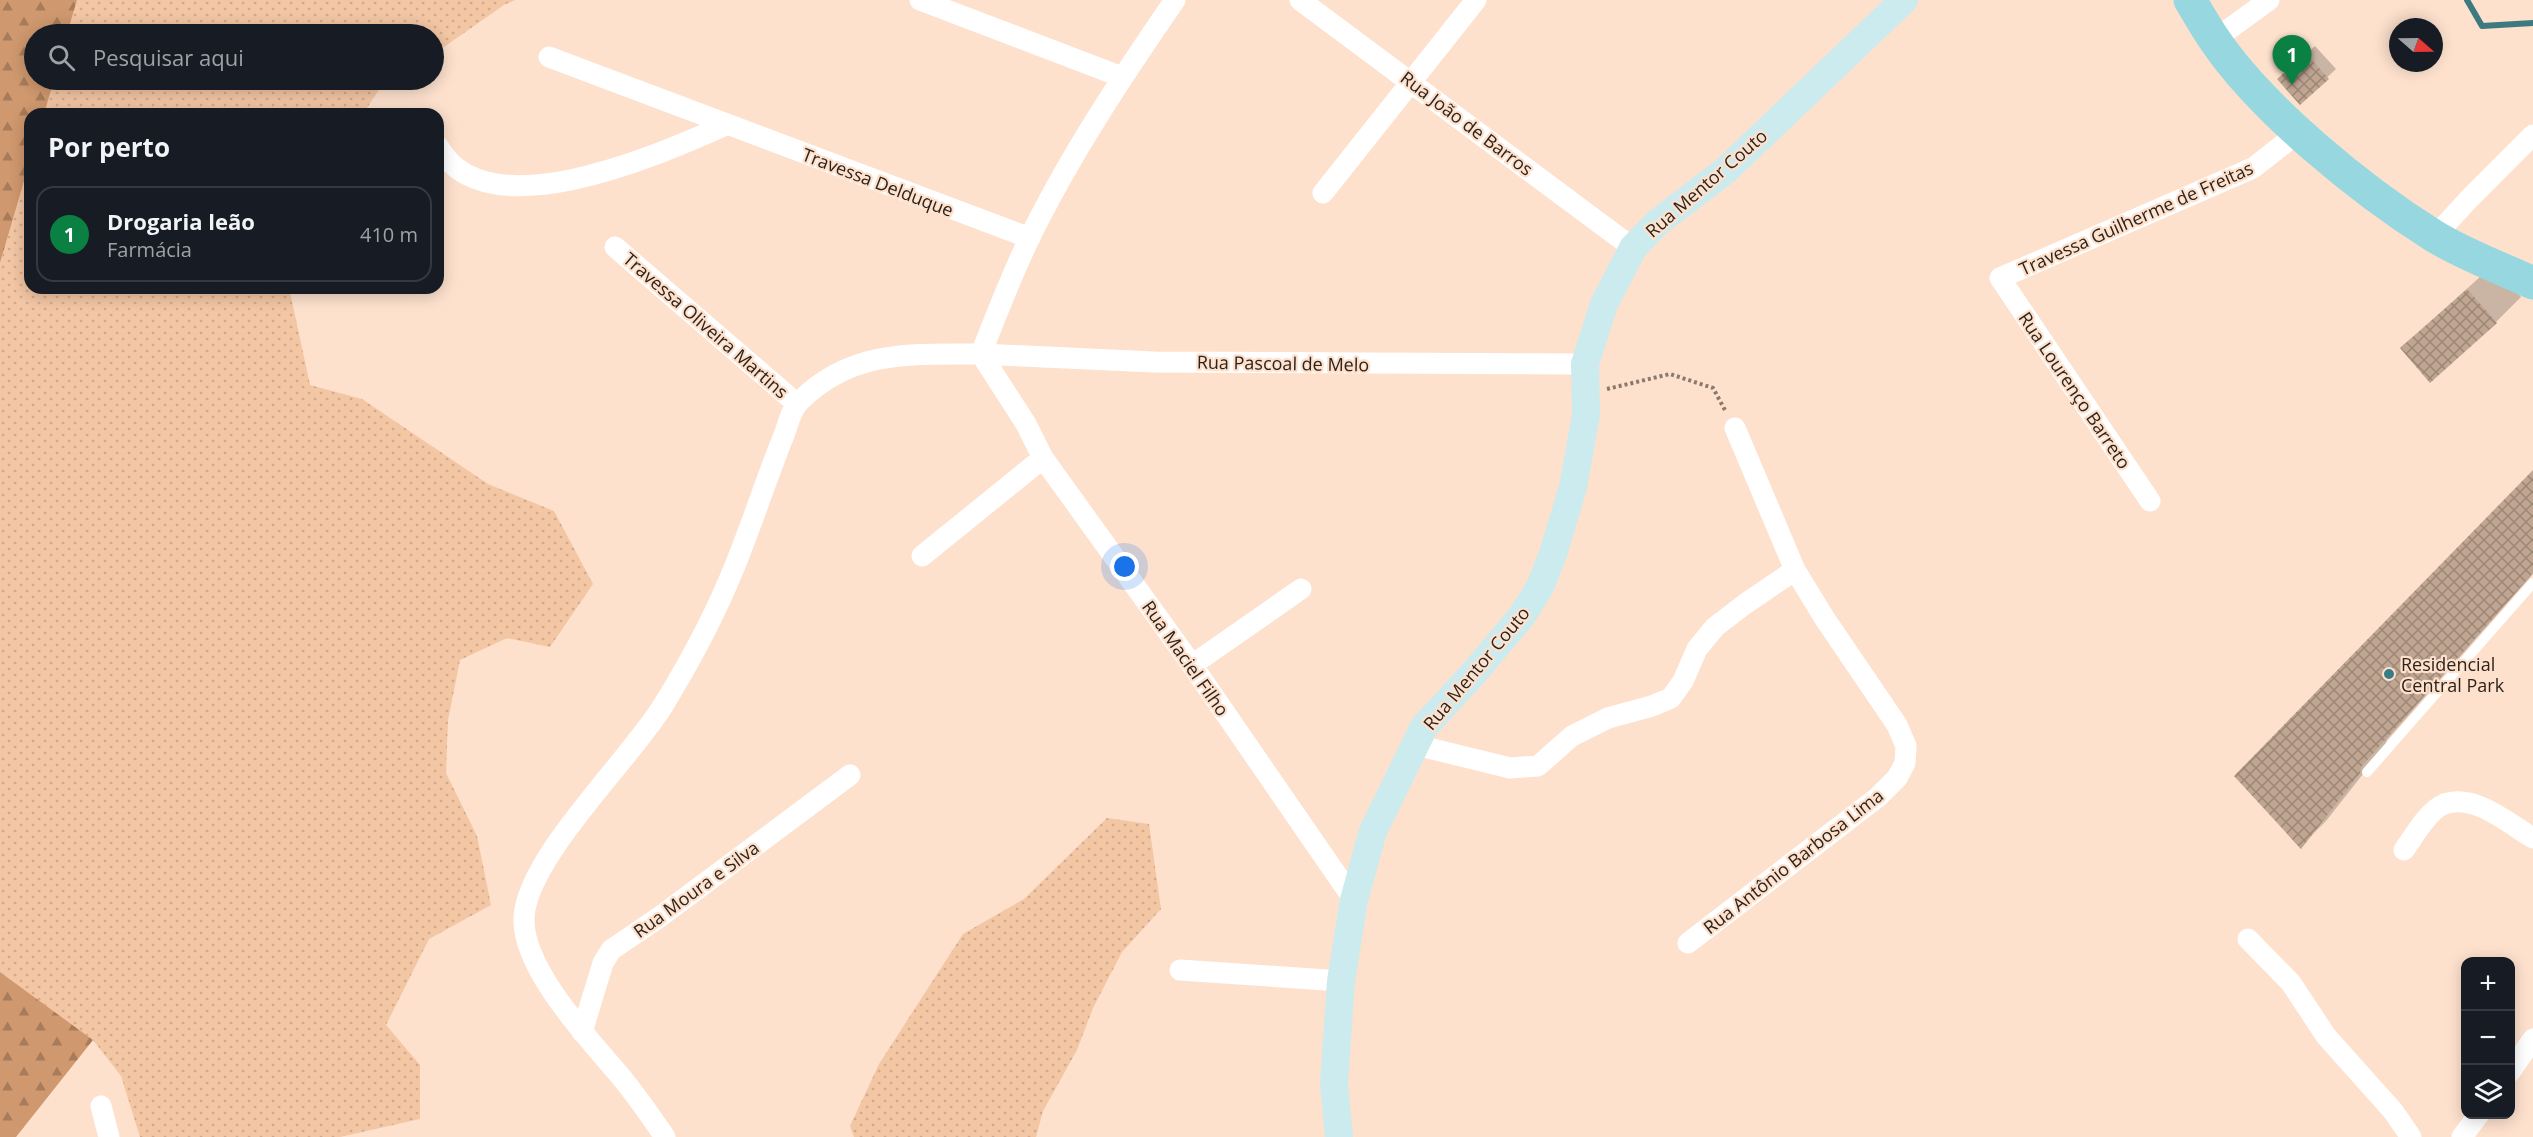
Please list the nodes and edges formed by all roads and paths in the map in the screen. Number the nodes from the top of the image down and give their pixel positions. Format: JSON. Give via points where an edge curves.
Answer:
{"nodes":[{"id":1,"x":920,"y":0,"type":"edge"},
{"id":2,"x":1175,"y":0,"type":"edge"},
{"id":3,"x":1300,"y":0,"type":"edge"},
{"id":4,"x":1476,"y":0,"type":"edge"},
{"id":5,"x":1904,"y":0,"type":"edge"},
{"id":6,"x":2190,"y":0,"type":"edge"},
{"id":7,"x":2269,"y":0,"type":"edge"},
{"id":8,"x":2214,"y":40,"type":"junction"},
{"id":9,"x":549,"y":57,"type":"dead end"},
{"id":10,"x":1122,"y":77,"type":"junction"},
{"id":11,"x":1411,"y":82,"type":"junction"},
{"id":12,"x":726,"y":125,"type":"junction"},
{"id":13,"x":2299,"y":132,"type":"junction"},
{"id":14,"x":2533,"y":135,"type":"edge"},
{"id":15,"x":444,"y":157,"type":"edge"},
{"id":16,"x":1323,"y":193,"type":"dead end"},
{"id":17,"x":2435,"y":236,"type":"junction"},
{"id":18,"x":1030,"y":238,"type":"junction"},
{"id":19,"x":615,"y":247,"type":"dead end"},
{"id":20,"x":1633,"y":248,"type":"junction"},
{"id":21,"x":2000,"y":278,"type":"joint"},
{"id":22,"x":2533,"y":283,"type":"edge"},
{"id":23,"x":981,"y":354,"type":"junction"},
{"id":24,"x":1585,"y":364,"type":"junction"},
{"id":25,"x":796,"y":403,"type":"junction"},
{"id":26,"x":1586,"y":415,"type":"junction"},
{"id":27,"x":1735,"y":428,"type":"joint"},
{"id":28,"x":1043,"y":458,"type":"junction"},
{"id":29,"x":2150,"y":501,"type":"dead end"},
{"id":30,"x":922,"y":556,"type":"dead end"},
{"id":31,"x":1795,"y":570,"type":"junction"},
{"id":32,"x":2533,"y":583,"type":"edge"},
{"id":33,"x":1301,"y":589,"type":"dead end"},
{"id":34,"x":1192,"y":665,"type":"junction"},
{"id":35,"x":1416,"y":745,"type":"junction"},
{"id":36,"x":2367,"y":772,"type":"dead end"},
{"id":37,"x":850,"y":775,"type":"dead end"},
{"id":38,"x":2533,"y":838,"type":"edge"},
{"id":39,"x":2404,"y":850,"type":"dead end"},
{"id":40,"x":1354,"y":900,"type":"junction"},
{"id":41,"x":2248,"y":939,"type":"dead end"},
{"id":42,"x":1688,"y":943,"type":"dead end"},
{"id":43,"x":1180,"y":970,"type":"dead end"},
{"id":44,"x":1341,"y":981,"type":"junction"},
{"id":45,"x":582,"y":1032,"type":"junction"},
{"id":46,"x":2533,"y":1040,"type":"edge"},
{"id":47,"x":2515,"y":1066,"type":"edge"},
{"id":48,"x":102,"y":1106,"type":"dead end"},
{"id":49,"x":2475,"y":1119,"type":"edge"},
{"id":50,"x":109,"y":1137,"type":"edge"},
{"id":51,"x":665,"y":1137,"type":"edge"},
{"id":52,"x":1339,"y":1137,"type":"edge"},
{"id":53,"x":2411,"y":1137,"type":"edge"},
{"id":54,"x":2462,"y":1137,"type":"edge"}],
"edges":[{"from":1,"to":10,"type":"street"},
{"from":2,"to":10,"type":"street"},
{"from":3,"to":11,"type":"street","name":"Rua João de Barros"},
{"from":4,"to":11,"type":"street"},
{"from":5,"to":20,"type":"street","name":"Rua Mentor Couto","via":[[1726,170],[1657,223]]},
{"from":6,"to":8,"type":"main road"},
{"from":7,"to":8,"type":"street"},
{"from":8,"to":13,"type":"main road","via":[[2254,88]]},
{"from":9,"to":12,"type":"street","name":"Travessa Delduque"},
{"from":10,"to":18,"type":"street"},
{"from":11,"to":16,"type":"street"},
{"from":11,"to":20,"type":"street","name":"Rua João de Barros"},
{"from":12,"to":15,"type":"street","via":[[663,152],[554,184],[513,186],[470,178]]},
{"from":12,"to":18,"type":"street","name":"Travessa Delduque"},
{"from":13,"to":17,"type":"main road","via":[[2363,186]]},
{"from":13,"to":21,"type":"street","name":"Travessa Guilherme de Freitas","via":[[2253,168]]},
{"from":14,"to":17,"type":"street"},
{"from":17,"to":22,"type":"main road"},
{"from":18,"to":23,"type":"street"},
{"from":19,"to":25,"type":"street","name":"Travessa Oliveira Martins"},
{"from":20,"to":24,"type":"street","name":"Rua Mentor Couto","via":[[1604,304]]},
{"from":21,"to":29,"type":"street","name":"Rua Lourenço Barreto"},
{"from":23,"to":24,"type":"street","name":"Rua Pascoal de Melo","via":[[1177,362]]},
{"from":23,"to":25,"type":"street","name":"Rua Pascoal de Melo","via":[[882,358],[843,368]]},
{"from":23,"to":28,"type":"street","name":"Rua Maciel Filho"},
{"from":24,"to":26,"type":"street","name":"Rua Mentor Couto"},
{"from":25,"to":45,"type":"street","via":[[735,565],[663,705],[587,804],[530,888],[524,919],[531,954]]},
{"from":26,"to":27,"type":"path","via":[[1603,390],[1670,374],[1713,388]]},
{"from":26,"to":35,"type":"street","name":"Rua Mentor Couto","via":[[1574,488],[1540,587],[1521,617],[1424,727]]},
{"from":27,"to":31,"type":"street","name":"Rua Antônio Barbosa Lima"},
{"from":28,"to":30,"type":"street"},
{"from":28,"to":34,"type":"street","name":"Rua Maciel Filho"},
{"from":31,"to":35,"type":"street","via":[[1715,627],[1697,649],[1671,698],[1608,718],[1572,736],[1538,766],[1502,766]]},
{"from":31,"to":42,"type":"street","name":"Rua Antônio Barbosa Lima","via":[[1897,725],[1906,746],[1905,763],[1897,778],[1878,797]]},
{"from":32,"to":36,"type":"lane"},
{"from":33,"to":34,"type":"street"},
{"from":34,"to":40,"type":"street","name":"Rua Maciel Filho"},
{"from":35,"to":40,"type":"street","name":"Rua Mentor Couto","via":[[1373,831]]},
{"from":37,"to":45,"type":"street","name":"Rua Moura e Silva","via":[[611,950],[603,963]]},
{"from":38,"to":39,"type":"street","via":[[2487,809],[2455,803],[2443,805],[2432,814]]},
{"from":40,"to":44,"type":"street","name":"Rua Mentor Couto"},
{"from":41,"to":53,"type":"street","via":[[2291,983],[2326,1036]]},
{"from":43,"to":44,"type":"street"},
{"from":44,"to":52,"type":"street","name":"Rua Mentor Couto","via":[[1334,1083]]},
{"from":45,"to":51,"type":"street"},
{"from":46,"to":47,"type":"street"},
{"from":48,"to":50,"type":"street"},
{"from":49,"to":54,"type":"street"}]}
